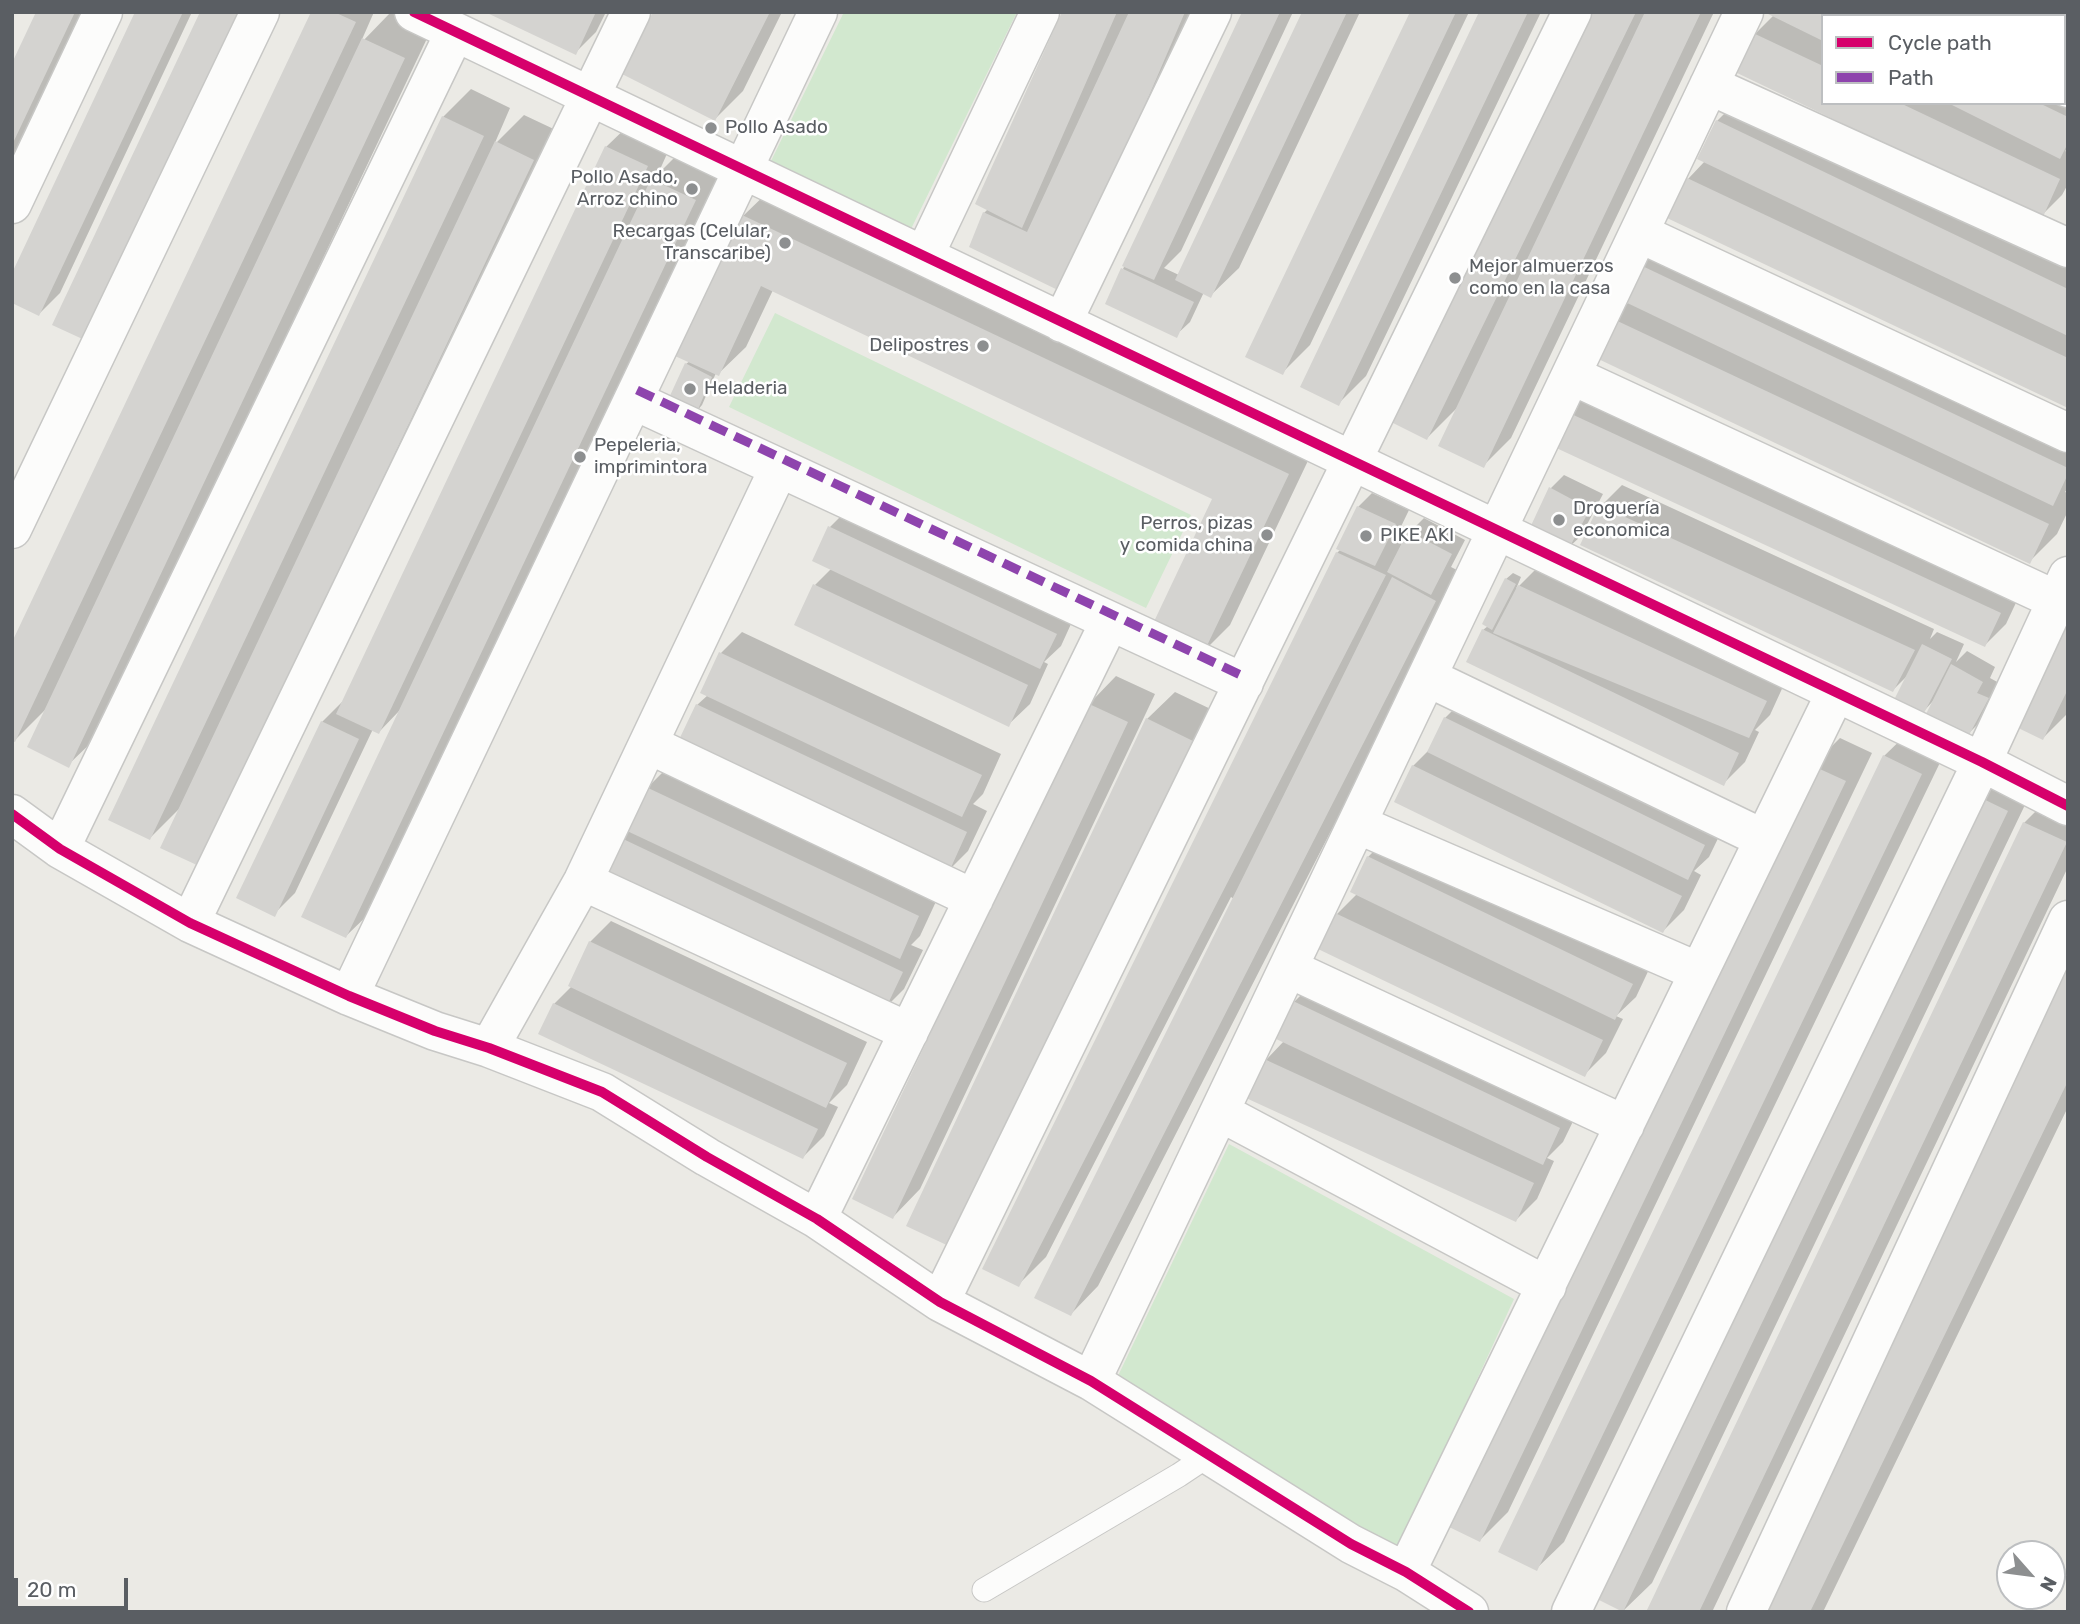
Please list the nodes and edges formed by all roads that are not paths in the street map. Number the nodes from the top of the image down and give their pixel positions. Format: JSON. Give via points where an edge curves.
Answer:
{"nodes":[{"id":1,"x":103,"y":12,"type":"edge"},
{"id":2,"x":260,"y":12,"type":"edge"},
{"id":3,"x":414,"y":12,"type":"edge"},
{"id":4,"x":631,"y":12,"type":"edge"},
{"id":5,"x":818,"y":12,"type":"edge"},
{"id":6,"x":1040,"y":12,"type":"edge"},
{"id":7,"x":1212,"y":12,"type":"edge"},
{"id":8,"x":1572,"y":12,"type":"edge"},
{"id":9,"x":1744,"y":12,"type":"edge"},
{"id":10,"x":455,"y":32,"type":"junction"},
{"id":11,"x":1709,"y":85,"type":"junction"},
{"id":12,"x":589,"y":96,"type":"junction"},
{"id":13,"x":743,"y":170,"type":"junction"},
{"id":14,"x":12,"y":204,"type":"edge"},
{"id":15,"x":1639,"y":233,"type":"junction"},
{"id":16,"x":2068,"y":248,"type":"edge"},
{"id":17,"x":924,"y":256,"type":"junction"},
{"id":18,"x":1062,"y":323,"type":"junction"},
{"id":19,"x":1571,"y":375,"type":"junction"},
{"id":20,"x":633,"y":400,"type":"junction"},
{"id":21,"x":2068,"y":433,"type":"edge"},
{"id":22,"x":1353,"y":461,"type":"junction"},
{"id":23,"x":779,"y":468,"type":"junction"},
{"id":24,"x":12,"y":529,"type":"edge"},
{"id":25,"x":1497,"y":530,"type":"junction"},
{"id":26,"x":2062,"y":588,"type":"edge"},
{"id":27,"x":1110,"y":621,"type":"junction"},
{"id":28,"x":1427,"y":677,"type":"junction"},
{"id":29,"x":1244,"y":683,"type":"junction"},
{"id":30,"x":1836,"y":692,"type":"junction"},
{"id":31,"x":648,"y":744,"type":"junction"},
{"id":32,"x":1982,"y":762,"type":"junction"},
{"id":33,"x":2068,"y":806,"type":"edge"},
{"id":34,"x":12,"y":814,"type":"edge"},
{"id":35,"x":1357,"y":824,"type":"junction"},
{"id":36,"x":1764,"y":839,"type":"junction"},
{"id":37,"x":60,"y":849,"type":"junction"},
{"id":38,"x":583,"y":881,"type":"junction"},
{"id":39,"x":974,"y":899,"type":"junction"},
{"id":40,"x":2068,"y":920,"type":"edge"},
{"id":41,"x":190,"y":923,"type":"junction"},
{"id":42,"x":1288,"y":968,"type":"junction"},
{"id":43,"x":1699,"y":972,"type":"junction"},
{"id":44,"x":349,"y":996,"type":"junction"},
{"id":45,"x":909,"y":1032,"type":"junction"},
{"id":46,"x":489,"y":1048,"type":"junction"},
{"id":47,"x":1220,"y":1112,"type":"junction"},
{"id":48,"x":1625,"y":1125,"type":"junction"},
{"id":49,"x":817,"y":1219,"type":"junction"},
{"id":50,"x":1547,"y":1286,"type":"junction"},
{"id":51,"x":940,"y":1302,"type":"junction"},
{"id":52,"x":1091,"y":1381,"type":"junction"},
{"id":53,"x":1209,"y":1455,"type":"junction"},
{"id":54,"x":1406,"y":1572,"type":"junction"},
{"id":55,"x":984,"y":1590,"type":"dead end"},
{"id":56,"x":1469,"y":1612,"type":"edge"},
{"id":57,"x":1571,"y":1612,"type":"edge"},
{"id":58,"x":1745,"y":1612,"type":"edge"}],
"edges":[{"from":1,"to":14,"type":"street"},
{"from":2,"to":24,"type":"street"},
{"from":3,"to":10,"type":"street"},
{"from":4,"to":12,"type":"street"},
{"from":5,"to":13,"type":"street"},
{"from":6,"to":17,"type":"street"},
{"from":7,"to":18,"type":"street"},
{"from":8,"to":22,"type":"street"},
{"from":9,"to":11,"type":"street"},
{"from":10,"to":12,"type":"street"},
{"from":10,"to":37,"type":"street"},
{"from":11,"to":15,"type":"street"},
{"from":11,"to":16,"type":"street"},
{"from":12,"to":13,"type":"street"},
{"from":12,"to":41,"type":"street"},
{"from":13,"to":17,"type":"street"},
{"from":13,"to":20,"type":"street"},
{"from":15,"to":19,"type":"street"},
{"from":15,"to":21,"type":"street"},
{"from":17,"to":18,"type":"street"},
{"from":18,"to":22,"type":"street"},
{"from":19,"to":25,"type":"street"},
{"from":19,"to":26,"type":"street"},
{"from":20,"to":23,"type":"street"},
{"from":20,"to":44,"type":"street"},
{"from":22,"to":25,"type":"street"},
{"from":22,"to":29,"type":"street"},
{"from":23,"to":27,"type":"street"},
{"from":23,"to":31,"type":"street"},
{"from":25,"to":28,"type":"street"},
{"from":25,"to":30,"type":"street"},
{"from":26,"to":32,"type":"street"},
{"from":27,"to":29,"type":"street"},
{"from":27,"to":39,"type":"street"},
{"from":28,"to":35,"type":"street"},
{"from":28,"to":36,"type":"street"},
{"from":29,"to":51,"type":"street"},
{"from":30,"to":32,"type":"street"},
{"from":30,"to":36,"type":"street"},
{"from":31,"to":38,"type":"street"},
{"from":31,"to":39,"type":"street"},
{"from":32,"to":33,"type":"street"},
{"from":32,"to":57,"type":"street"},
{"from":34,"to":37,"type":"street"},
{"from":35,"to":42,"type":"street"},
{"from":35,"to":43,"type":"street"},
{"from":36,"to":43,"type":"street"},
{"from":37,"to":41,"type":"street"},
{"from":38,"to":45,"type":"street"},
{"from":38,"to":46,"type":"street"},
{"from":39,"to":45,"type":"street"},
{"from":40,"to":58,"type":"street"},
{"from":41,"to":44,"type":"street"},
{"from":42,"to":47,"type":"street"},
{"from":42,"to":48,"type":"street"},
{"from":43,"to":48,"type":"street"},
{"from":44,"to":46,"type":"street"},
{"from":45,"to":49,"type":"street"},
{"from":46,"to":49,"type":"street","via":[[602,1092]]},
{"from":47,"to":50,"type":"street"},
{"from":47,"to":52,"type":"street"},
{"from":48,"to":50,"type":"street"},
{"from":49,"to":51,"type":"street"},
{"from":50,"to":54,"type":"street"},
{"from":51,"to":52,"type":"street"},
{"from":52,"to":53,"type":"street"},
{"from":53,"to":54,"type":"street","via":[[1351,1545]]},
{"from":53,"to":55,"type":"lane"},
{"from":54,"to":56,"type":"street"}]}
